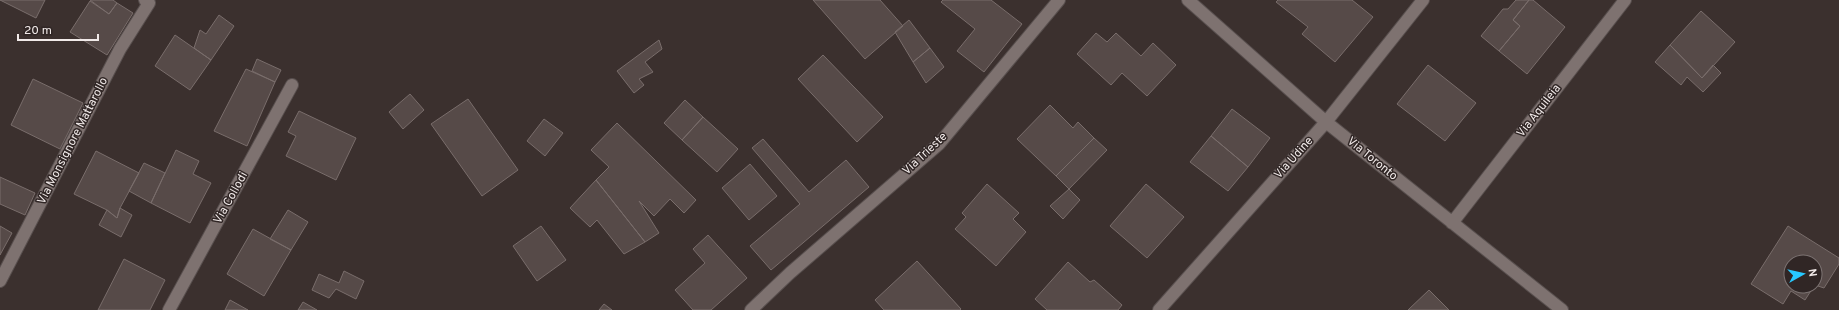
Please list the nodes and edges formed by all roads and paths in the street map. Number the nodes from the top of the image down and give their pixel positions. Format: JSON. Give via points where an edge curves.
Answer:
{"nodes":[{"id":1,"x":1188,"y":0,"type":"edge"},
{"id":2,"x":1423,"y":0,"type":"edge"},
{"id":3,"x":1625,"y":0,"type":"edge"},
{"id":4,"x":147,"y":1,"type":"edge"},
{"id":5,"x":1052,"y":2,"type":"edge"},
{"id":6,"x":292,"y":85,"type":"dead end"},
{"id":7,"x":1326,"y":122,"type":"junction"},
{"id":8,"x":1452,"y":223,"type":"junction"},
{"id":9,"x":0,"y":281,"type":"edge"},
{"id":10,"x":170,"y":310,"type":"edge"},
{"id":11,"x":751,"y":310,"type":"edge"},
{"id":12,"x":1159,"y":310,"type":"edge"},
{"id":13,"x":1562,"y":310,"type":"edge"}],
"edges":[{"from":1,"to":7,"type":"street","name":"Via Toronto"},
{"from":2,"to":7,"type":"street","name":"Via Udine"},
{"from":3,"to":8,"type":"street","name":"Via Aquileia"},
{"from":4,"to":9,"type":"street","name":"Via Monsignore Mattarollo"},
{"from":5,"to":11,"type":"street","name":"Via Trieste","via":[[939,144]]},
{"from":6,"to":10,"type":"street","name":"Via Collodi"},
{"from":7,"to":8,"type":"street","name":"Via Toronto"},
{"from":7,"to":12,"type":"street","name":"Via Udine"},
{"from":8,"to":13,"type":"street","name":"Via Toronto"}]}
